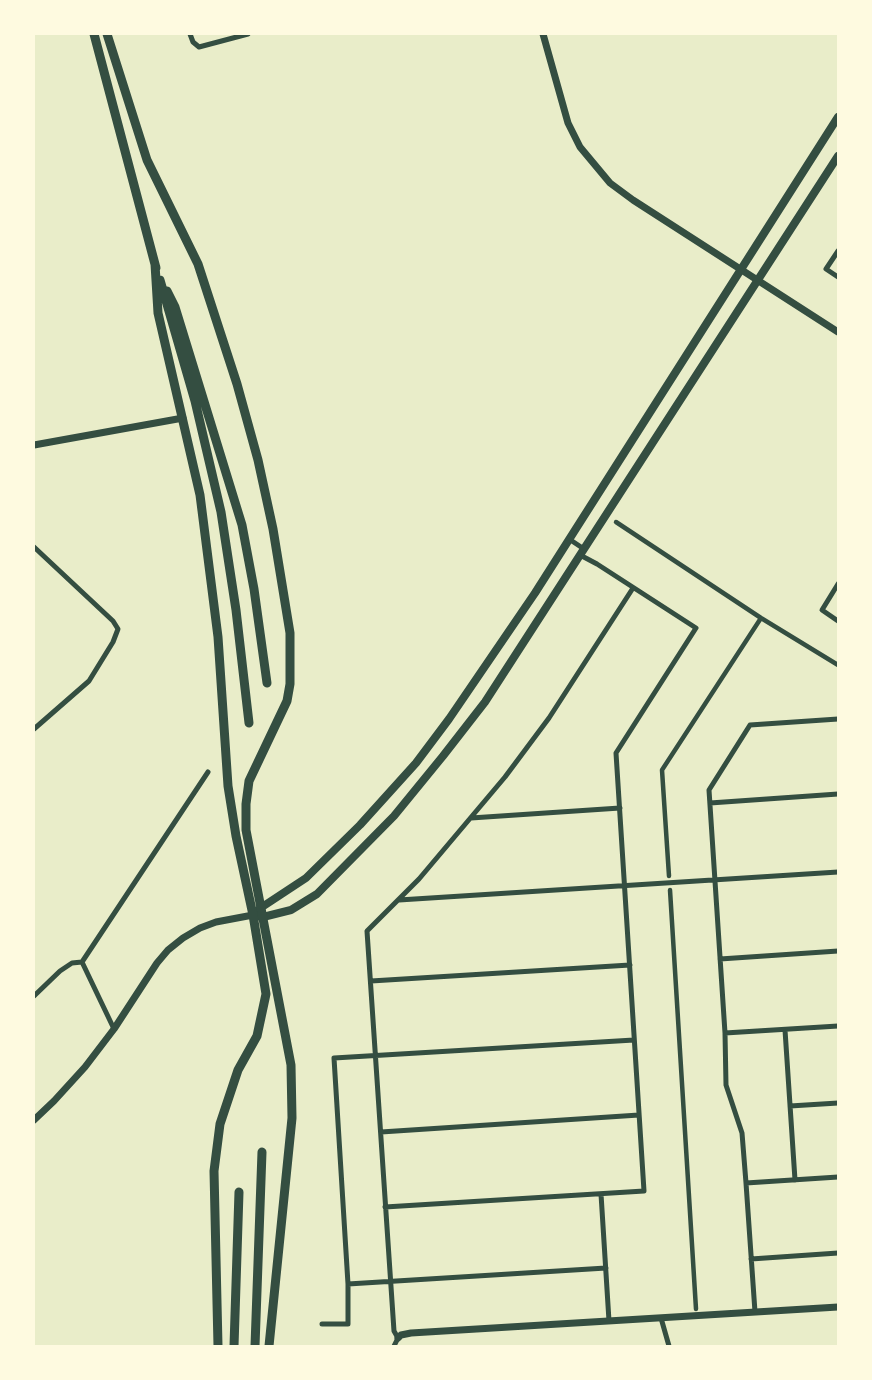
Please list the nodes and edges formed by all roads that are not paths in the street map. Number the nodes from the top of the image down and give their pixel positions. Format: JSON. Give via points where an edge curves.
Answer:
{"nodes":[{"id":1,"x":94,"y":34,"type":"edge"},
{"id":2,"x":107,"y":34,"type":"edge"},
{"id":3,"x":190,"y":34,"type":"edge"},
{"id":4,"x":248,"y":34,"type":"edge"},
{"id":5,"x":543,"y":34,"type":"edge"},
{"id":6,"x":838,"y":117,"type":"edge"},
{"id":7,"x":838,"y":156,"type":"edge"},
{"id":8,"x":838,"y":251,"type":"edge"},
{"id":9,"x":155,"y":264,"type":"junction"},
{"id":10,"x":741,"y":269,"type":"junction"},
{"id":11,"x":838,"y":277,"type":"edge"},
{"id":12,"x":758,"y":280,"type":"junction"},
{"id":13,"x":838,"y":332,"type":"edge"},
{"id":14,"x":183,"y":418,"type":"junction"},
{"id":15,"x":34,"y":444,"type":"edge"},
{"id":16,"x":616,"y":522,"type":"dead end"},
{"id":17,"x":569,"y":539,"type":"junction"},
{"id":18,"x":34,"y":547,"type":"edge"},
{"id":19,"x":582,"y":552,"type":"junction"},
{"id":20,"x":838,"y":584,"type":"edge"},
{"id":21,"x":633,"y":588,"type":"junction"},
{"id":22,"x":761,"y":618,"type":"junction"},
{"id":23,"x":838,"y":621,"type":"edge"},
{"id":24,"x":838,"y":666,"type":"edge"},
{"id":25,"x":266,"y":683,"type":"dead end"},
{"id":26,"x":838,"y":719,"type":"edge"},
{"id":27,"x":249,"y":723,"type":"dead end"},
{"id":28,"x":34,"y":729,"type":"edge"},
{"id":29,"x":208,"y":772,"type":"dead end"},
{"id":30,"x":838,"y":794,"type":"edge"},
{"id":31,"x":710,"y":802,"type":"junction"},
{"id":32,"x":620,"y":808,"type":"junction"},
{"id":33,"x":471,"y":818,"type":"junction"},
{"id":34,"x":838,"y":872,"type":"edge"},
{"id":35,"x":669,"y":876,"type":"dead end"},
{"id":36,"x":715,"y":880,"type":"junction"},
{"id":37,"x":625,"y":886,"type":"junction"},
{"id":38,"x":670,"y":890,"type":"dead end"},
{"id":39,"x":398,"y":900,"type":"junction"},
{"id":40,"x":262,"y":907,"type":"junction"},
{"id":41,"x":253,"y":915,"type":"junction"},
{"id":42,"x":263,"y":917,"type":"junction"},
{"id":43,"x":838,"y":951,"type":"edge"},
{"id":44,"x":720,"y":959,"type":"junction"},
{"id":45,"x":82,"y":962,"type":"junction"},
{"id":46,"x":630,"y":965,"type":"junction"},
{"id":47,"x":371,"y":981,"type":"junction"},
{"id":48,"x":34,"y":996,"type":"edge"},
{"id":49,"x":838,"y":1026,"type":"edge"},
{"id":50,"x":114,"y":1029,"type":"junction"},
{"id":51,"x":785,"y":1030,"type":"junction"},
{"id":52,"x":725,"y":1033,"type":"junction"},
{"id":53,"x":634,"y":1040,"type":"junction"},
{"id":54,"x":376,"y":1056,"type":"junction"},
{"id":55,"x":838,"y":1103,"type":"edge"},
{"id":56,"x":790,"y":1106,"type":"junction"},
{"id":57,"x":639,"y":1115,"type":"junction"},
{"id":58,"x":34,"y":1120,"type":"edge"},
{"id":59,"x":380,"y":1132,"type":"junction"},
{"id":60,"x":262,"y":1152,"type":"dead end"},
{"id":61,"x":838,"y":1177,"type":"edge"},
{"id":62,"x":795,"y":1180,"type":"junction"},
{"id":63,"x":746,"y":1183,"type":"junction"},
{"id":64,"x":239,"y":1192,"type":"dead end"},
{"id":65,"x":601,"y":1194,"type":"junction"},
{"id":66,"x":386,"y":1207,"type":"junction"},
{"id":67,"x":838,"y":1254,"type":"edge"},
{"id":68,"x":751,"y":1259,"type":"junction"},
{"id":69,"x":606,"y":1268,"type":"junction"},
{"id":70,"x":390,"y":1282,"type":"junction"},
{"id":71,"x":348,"y":1284,"type":"junction"},
{"id":72,"x":838,"y":1307,"type":"edge"},
{"id":73,"x":696,"y":1309,"type":"dead end"},
{"id":74,"x":755,"y":1312,"type":"junction"},
{"id":75,"x":661,"y":1318,"type":"junction"},
{"id":76,"x":609,"y":1321,"type":"junction"},
{"id":77,"x":322,"y":1324,"type":"dead end"},
{"id":78,"x":398,"y":1338,"type":"junction"},
{"id":79,"x":218,"y":1346,"type":"edge"},
{"id":80,"x":234,"y":1346,"type":"edge"},
{"id":81,"x":255,"y":1346,"type":"edge"},
{"id":82,"x":269,"y":1346,"type":"edge"},
{"id":83,"x":394,"y":1346,"type":"edge"},
{"id":84,"x":670,"y":1346,"type":"edge"}],
"edges":[{"from":1,"to":9,"type":"main road"},
{"from":2,"to":40,"type":"main road","via":[[147,160],[198,264],[237,384],[273,529],[290,633],[291,662],[287,701],[249,781],[246,804],[246,830]]},
{"from":3,"to":4,"type":"street","via":[[199,47]]},
{"from":5,"to":10,"type":"street","via":[[568,123],[580,148],[597,169],[633,200]]},
{"from":6,"to":10,"type":"main road"},
{"from":7,"to":12,"type":"main road"},
{"from":8,"to":11,"type":"street","via":[[826,269]]},
{"from":9,"to":14,"type":"main road","via":[[158,313]]},
{"from":9,"to":25,"type":"main road","via":[[175,307],[242,525]]},
{"from":9,"to":27,"type":"main road","via":[[195,401],[221,512]]},
{"from":10,"to":12,"type":"street"},
{"from":10,"to":17,"type":"main road"},
{"from":12,"to":13,"type":"street"},
{"from":12,"to":19,"type":"main road"},
{"from":14,"to":15,"type":"street"},
{"from":14,"to":41,"type":"main road","via":[[200,495],[218,637],[228,786]]},
{"from":16,"to":22,"type":"street"},
{"from":17,"to":19,"type":"street"},
{"from":17,"to":40,"type":"main road","via":[[481,675],[416,763],[306,878]]},
{"from":18,"to":28,"type":"street","via":[[118,628],[90,681]]},
{"from":19,"to":21,"type":"street"},
{"from":19,"to":42,"type":"main road","via":[[484,702],[394,816],[318,894],[291,910]]},
{"from":20,"to":23,"type":"street","via":[[822,610]]},
{"from":21,"to":32,"type":"street","via":[[696,628],[616,753]]},
{"from":21,"to":33,"type":"street","via":[[549,718]]},
{"from":22,"to":24,"type":"street"},
{"from":22,"to":35,"type":"street","via":[[662,770]]},
{"from":26,"to":31,"type":"street","via":[[750,725],[709,790]]},
{"from":29,"to":45,"type":"street"},
{"from":30,"to":31,"type":"street"},
{"from":31,"to":36,"type":"street"},
{"from":32,"to":33,"type":"street"},
{"from":32,"to":37,"type":"street"},
{"from":33,"to":39,"type":"street"},
{"from":34,"to":36,"type":"street"},
{"from":36,"to":37,"type":"street"},
{"from":36,"to":44,"type":"street"},
{"from":37,"to":39,"type":"street"},
{"from":37,"to":46,"type":"street"},
{"from":38,"to":73,"type":"street"},
{"from":39,"to":47,"type":"street","via":[[367,931]]},
{"from":40,"to":41,"type":"main road"},
{"from":40,"to":42,"type":"main road"},
{"from":41,"to":42,"type":"main road"},
{"from":41,"to":50,"type":"street","via":[[208,925],[168,950],[147,976]]},
{"from":41,"to":79,"type":"main road","via":[[266,994],[257,1036],[238,1070],[220,1124],[214,1172]]},
{"from":42,"to":82,"type":"main road","via":[[291,1065],[292,1100]]},
{"from":43,"to":44,"type":"street"},
{"from":44,"to":52,"type":"street"},
{"from":45,"to":48,"type":"street","via":[[72,963],[60,971]]},
{"from":45,"to":50,"type":"street"},
{"from":46,"to":47,"type":"street"},
{"from":46,"to":53,"type":"street"},
{"from":47,"to":54,"type":"street"},
{"from":49,"to":51,"type":"street"},
{"from":50,"to":58,"type":"street","via":[[85,1067]]},
{"from":51,"to":52,"type":"street"},
{"from":51,"to":56,"type":"street"},
{"from":52,"to":63,"type":"street","via":[[726,1085],[742,1133]]},
{"from":53,"to":54,"type":"street"},
{"from":53,"to":57,"type":"street"},
{"from":54,"to":59,"type":"street"},
{"from":54,"to":71,"type":"street","via":[[334,1058]]},
{"from":55,"to":56,"type":"street"},
{"from":56,"to":62,"type":"street"},
{"from":57,"to":59,"type":"street"},
{"from":57,"to":65,"type":"street","via":[[644,1191]]},
{"from":59,"to":66,"type":"street"},
{"from":60,"to":81,"type":"main road"},
{"from":61,"to":62,"type":"street"},
{"from":62,"to":63,"type":"street"},
{"from":63,"to":68,"type":"street"},
{"from":64,"to":80,"type":"main road"},
{"from":65,"to":66,"type":"street"},
{"from":65,"to":69,"type":"street"},
{"from":66,"to":70,"type":"street"},
{"from":67,"to":68,"type":"street"},
{"from":68,"to":74,"type":"street"},
{"from":69,"to":70,"type":"street"},
{"from":69,"to":76,"type":"street"},
{"from":70,"to":71,"type":"street"},
{"from":70,"to":78,"type":"street","via":[[394,1331]]},
{"from":71,"to":77,"type":"street","via":[[348,1324]]},
{"from":72,"to":74,"type":"street"},
{"from":74,"to":75,"type":"street"},
{"from":75,"to":76,"type":"street"},
{"from":75,"to":84,"type":"street"},
{"from":76,"to":78,"type":"street","via":[[405,1334]]},
{"from":78,"to":83,"type":"street"}]}
